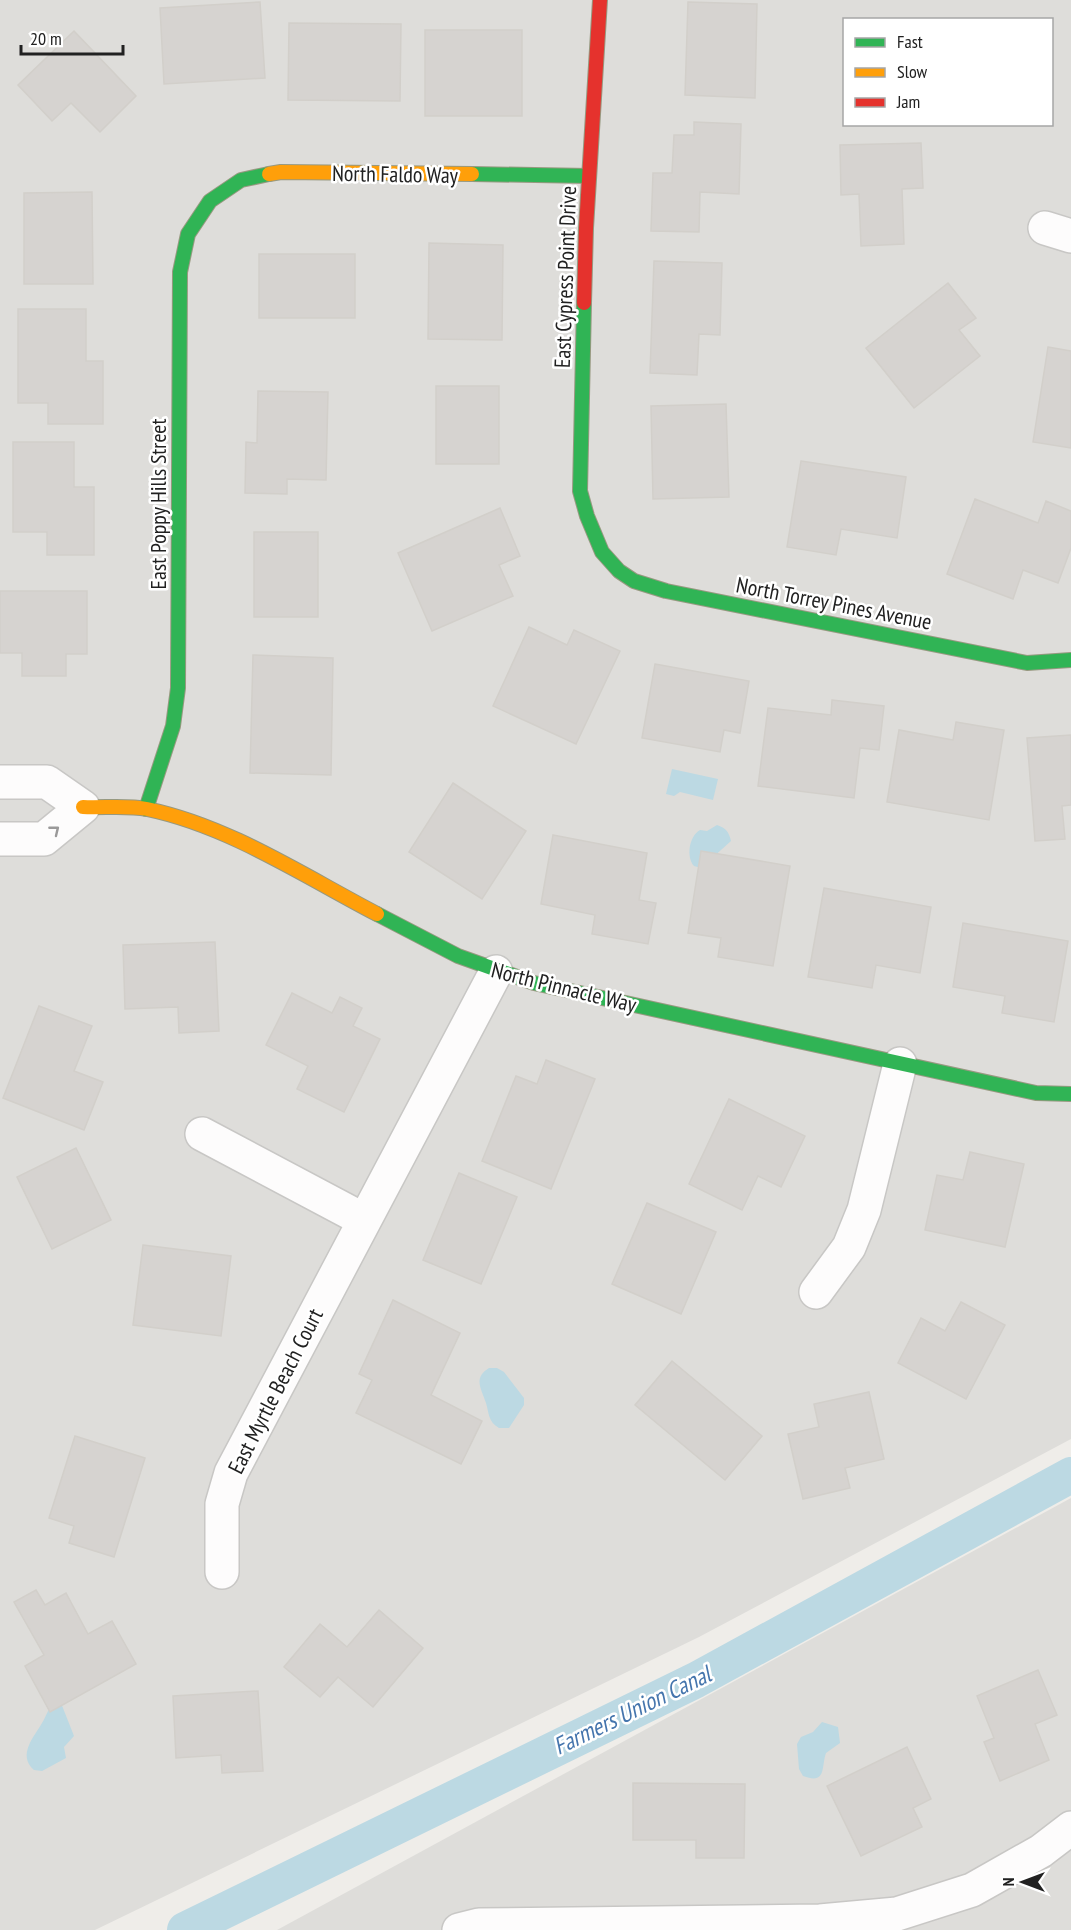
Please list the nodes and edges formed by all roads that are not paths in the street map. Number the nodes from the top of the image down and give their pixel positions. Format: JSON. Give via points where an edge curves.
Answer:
{"nodes":[{"id":1,"x":600,"y":0,"type":"edge"},
{"id":2,"x":589,"y":176,"type":"junction"},
{"id":3,"x":210,"y":201,"type":"joint"},
{"id":4,"x":600,"y":551,"type":"joint"},
{"id":5,"x":1071,"y":660,"type":"edge"},
{"id":6,"x":0,"y":782,"type":"edge"},
{"id":7,"x":83,"y":807,"type":"junction"},
{"id":8,"x":146,"y":809,"type":"junction"},
{"id":9,"x":0,"y":839,"type":"edge"},
{"id":10,"x":496,"y":972,"type":"junction"},
{"id":11,"x":900,"y":1064,"type":"junction"},
{"id":12,"x":1071,"y":1095,"type":"edge"},
{"id":13,"x":202,"y":1134,"type":"dead end"},
{"id":14,"x":364,"y":1220,"type":"junction"},
{"id":15,"x":816,"y":1292,"type":"dead end"},
{"id":16,"x":222,"y":1572,"type":"dead end"},
{"id":17,"x":1071,"y":1828,"type":"edge"},
{"id":18,"x":459,"y":1930,"type":"edge"}],
"edges":[{"from":1,"to":2,"type":"street","name":"East Cypress Point Drive"},
{"from":2,"to":3,"type":"street","name":"North Faldo Way","via":[[282,172],[241,180]]},
{"from":2,"to":4,"type":"street","name":"East Cypress Point Drive","via":[[580,491],[587,523]]},
{"from":3,"to":8,"type":"street","name":"East Poppy Hills Street","via":[[188,234],[180,272],[178,688],[173,726]]},
{"from":4,"to":5,"type":"street","name":"North Torrey Pines Avenue","via":[[629,578],[666,591],[1027,663]]},
{"from":6,"to":7,"type":"street","via":[[47,782]]},
{"from":7,"to":8,"type":"street","name":"North Pinnacle Way"},
{"from":9,"to":7,"type":"street","one_way":true,"via":[[44,838]]},
{"from":8,"to":10,"type":"street","name":"North Pinnacle Way","via":[[235,840]]},
{"from":10,"to":11,"type":"street","name":"North Pinnacle Way","via":[[534,984]]},
{"from":10,"to":14,"type":"street","name":"East Myrtle Beach Court"},
{"from":11,"to":12,"type":"street","name":"North Pinnacle Way","via":[[1036,1093]]},
{"from":11,"to":15,"type":"street","via":[[864,1210],[849,1247]]},
{"from":13,"to":14,"type":"street"},
{"from":14,"to":16,"type":"street","name":"East Myrtle Beach Court","via":[[231,1473],[222,1504]]},
{"from":17,"to":18,"type":"street","via":[[1041,1851],[972,1890],[897,1914],[820,1921],[479,1925]]}]}
